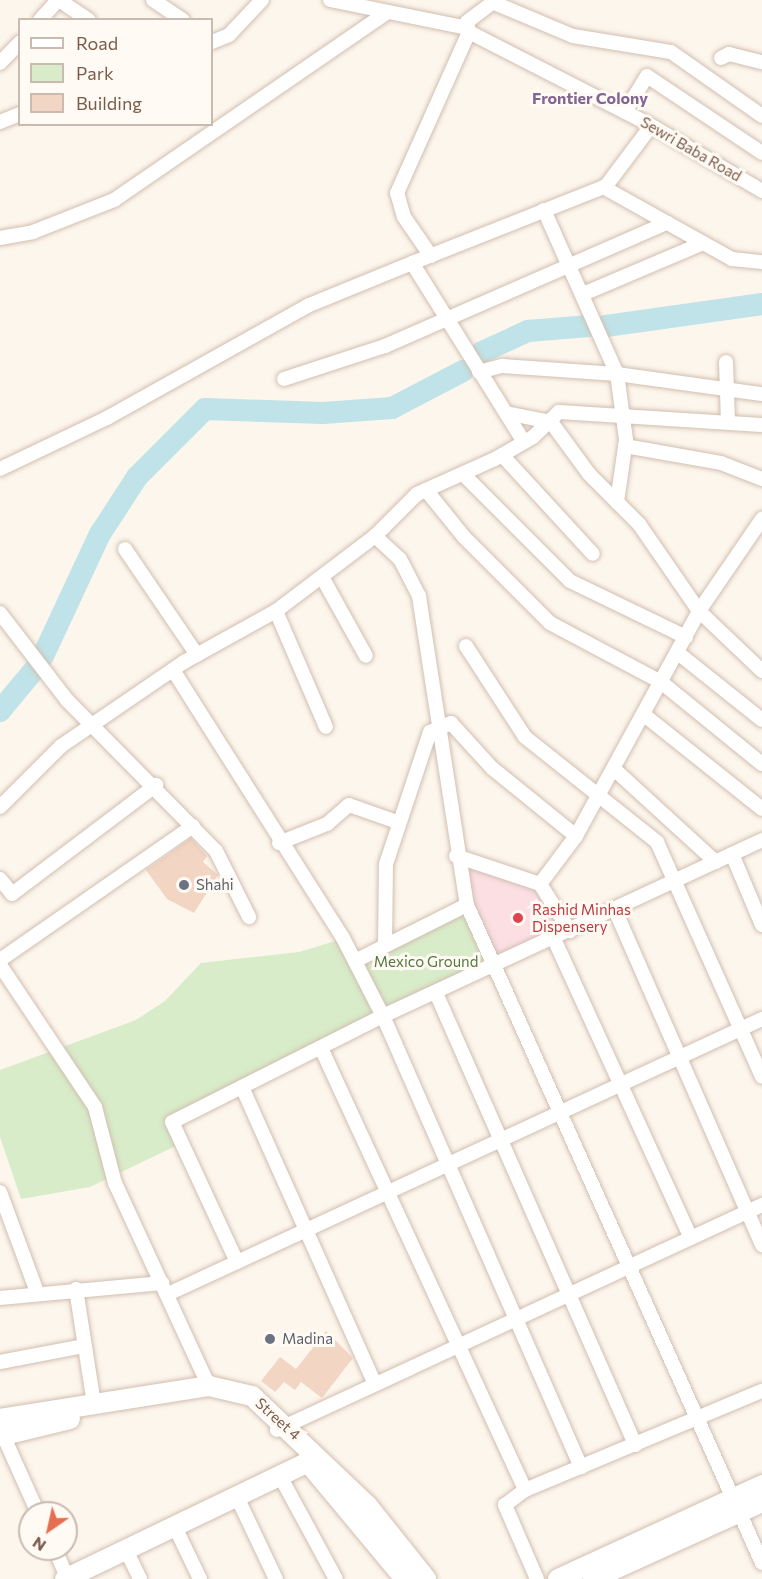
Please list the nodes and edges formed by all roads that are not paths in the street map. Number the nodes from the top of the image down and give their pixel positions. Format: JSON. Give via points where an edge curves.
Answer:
{"nodes":[{"id":1,"x":59,"y":0,"type":"edge"},
{"id":2,"x":153,"y":0,"type":"edge"},
{"id":3,"x":262,"y":0,"type":"edge"},
{"id":4,"x":330,"y":0,"type":"edge"},
{"id":5,"x":494,"y":1,"type":"edge"},
{"id":6,"x":386,"y":13,"type":"junction"},
{"id":7,"x":42,"y":18,"type":"edge"},
{"id":8,"x":86,"y":18,"type":"edge"},
{"id":9,"x":180,"y":18,"type":"edge"},
{"id":10,"x":468,"y":30,"type":"junction"},
{"id":11,"x":213,"y":42,"type":"edge"},
{"id":12,"x":18,"y":44,"type":"edge"},
{"id":13,"x":721,"y":58,"type":"dead end"},
{"id":14,"x":762,"y":62,"type":"edge"},
{"id":15,"x":0,"y":63,"type":"edge"},
{"id":16,"x":625,"y":112,"type":"junction"},
{"id":17,"x":18,"y":115,"type":"edge"},
{"id":18,"x":762,"y":116,"type":"edge"},
{"id":19,"x":0,"y":122,"type":"edge"},
{"id":20,"x":651,"y":126,"type":"junction"},
{"id":21,"x":762,"y":153,"type":"edge"},
{"id":22,"x":603,"y":187,"type":"junction"},
{"id":23,"x":762,"y":191,"type":"edge"},
{"id":24,"x":544,"y":210,"type":"junction"},
{"id":25,"x":667,"y":223,"type":"junction"},
{"id":26,"x":0,"y":238,"type":"edge"},
{"id":27,"x":703,"y":243,"type":"junction"},
{"id":28,"x":431,"y":256,"type":"junction"},
{"id":29,"x":762,"y":262,"type":"edge"},
{"id":30,"x":412,"y":263,"type":"junction"},
{"id":31,"x":569,"y":264,"type":"junction"},
{"id":32,"x":583,"y":294,"type":"junction"},
{"id":33,"x":444,"y":318,"type":"junction"},
{"id":34,"x":726,"y":362,"type":"dead end"},
{"id":35,"x":479,"y":372,"type":"junction"},
{"id":36,"x":617,"y":374,"type":"junction"},
{"id":37,"x":284,"y":379,"type":"dead end"},
{"id":38,"x":724,"y":392,"type":"junction"},
{"id":39,"x":762,"y":394,"type":"edge"},
{"id":40,"x":622,"y":413,"type":"junction"},
{"id":41,"x":506,"y":414,"type":"junction"},
{"id":42,"x":550,"y":422,"type":"junction"},
{"id":43,"x":728,"y":422,"type":"junction"},
{"id":44,"x":762,"y":425,"type":"edge"},
{"id":45,"x":524,"y":442,"type":"junction"},
{"id":46,"x":625,"y":446,"type":"junction"},
{"id":47,"x":502,"y":455,"type":"junction"},
{"id":48,"x":0,"y":469,"type":"edge"},
{"id":49,"x":465,"y":476,"type":"junction"},
{"id":50,"x":762,"y":479,"type":"edge"},
{"id":51,"x":426,"y":490,"type":"junction"},
{"id":52,"x":617,"y":502,"type":"junction"},
{"id":53,"x":762,"y":519,"type":"edge"},
{"id":54,"x":375,"y":536,"type":"junction"},
{"id":55,"x":125,"y":549,"type":"dead end"},
{"id":56,"x":593,"y":554,"type":"dead end"},
{"id":57,"x":322,"y":577,"type":"junction"},
{"id":58,"x":276,"y":611,"type":"junction"},
{"id":59,"x":699,"y":611,"type":"junction"},
{"id":60,"x":0,"y":613,"type":"edge"},
{"id":61,"x":686,"y":636,"type":"junction"},
{"id":62,"x":466,"y":646,"type":"dead end"},
{"id":63,"x":678,"y":653,"type":"junction"},
{"id":64,"x":197,"y":655,"type":"junction"},
{"id":65,"x":366,"y":656,"type":"dead end"},
{"id":66,"x":173,"y":670,"type":"junction"},
{"id":67,"x":762,"y":671,"type":"edge"},
{"id":68,"x":661,"y":682,"type":"junction"},
{"id":69,"x":643,"y":714,"type":"junction"},
{"id":70,"x":762,"y":720,"type":"edge"},
{"id":71,"x":96,"y":726,"type":"junction"},
{"id":72,"x":326,"y":727,"type":"dead end"},
{"id":73,"x":438,"y":728,"type":"junction"},
{"id":74,"x":762,"y":764,"type":"edge"},
{"id":75,"x":614,"y":769,"type":"junction"},
{"id":76,"x":156,"y":785,"type":"junction"},
{"id":77,"x":600,"y":795,"type":"junction"},
{"id":78,"x":0,"y":807,"type":"edge"},
{"id":79,"x":762,"y":809,"type":"edge"},
{"id":80,"x":397,"y":822,"type":"junction"},
{"id":81,"x":193,"y":826,"type":"junction"},
{"id":82,"x":576,"y":836,"type":"junction"},
{"id":83,"x":762,"y":840,"type":"edge"},
{"id":84,"x":279,"y":843,"type":"junction"},
{"id":85,"x":732,"y":854,"type":"junction"},
{"id":86,"x":456,"y":856,"type":"junction"},
{"id":87,"x":716,"y":862,"type":"junction"},
{"id":88,"x":0,"y":879,"type":"edge"},
{"id":89,"x":676,"y":881,"type":"junction"},
{"id":90,"x":540,"y":884,"type":"junction"},
{"id":91,"x":467,"y":904,"type":"junction"},
{"id":92,"x":615,"y":909,"type":"junction"},
{"id":93,"x":249,"y":917,"type":"dead end"},
{"id":94,"x":762,"y":925,"type":"edge"},
{"id":95,"x":570,"y":931,"type":"junction"},
{"id":96,"x":554,"y":939,"type":"junction"},
{"id":97,"x":385,"y":945,"type":"junction"},
{"id":98,"x":0,"y":960,"type":"edge"},
{"id":99,"x":355,"y":961,"type":"junction"},
{"id":100,"x":497,"y":963,"type":"junction"},
{"id":101,"x":0,"y":965,"type":"edge"},
{"id":102,"x":436,"y":993,"type":"junction"},
{"id":103,"x":383,"y":1016,"type":"junction"},
{"id":104,"x":762,"y":1019,"type":"edge"},
{"id":105,"x":741,"y":1029,"type":"junction"},
{"id":106,"x":321,"y":1048,"type":"junction"},
{"id":107,"x":681,"y":1058,"type":"junction"},
{"id":108,"x":762,"y":1077,"type":"edge"},
{"id":109,"x":621,"y":1086,"type":"junction"},
{"id":110,"x":242,"y":1087,"type":"junction"},
{"id":111,"x":562,"y":1112,"type":"junction"},
{"id":112,"x":501,"y":1140,"type":"junction"},
{"id":113,"x":448,"y":1164,"type":"junction"},
{"id":114,"x":0,"y":1192,"type":"edge"},
{"id":115,"x":386,"y":1192,"type":"junction"},
{"id":116,"x":762,"y":1205,"type":"edge"},
{"id":117,"x":746,"y":1212,"type":"junction"},
{"id":118,"x":14,"y":1230,"type":"junction"},
{"id":119,"x":306,"y":1230,"type":"junction"},
{"id":120,"x":0,"y":1233,"type":"edge"},
{"id":121,"x":690,"y":1236,"type":"junction"},
{"id":122,"x":762,"y":1245,"type":"edge"},
{"id":123,"x":237,"y":1262,"type":"junction"},
{"id":124,"x":628,"y":1263,"type":"junction"},
{"id":125,"x":165,"y":1288,"type":"junction"},
{"id":126,"x":75,"y":1289,"type":"junction"},
{"id":127,"x":37,"y":1292,"type":"junction"},
{"id":128,"x":567,"y":1292,"type":"junction"},
{"id":129,"x":0,"y":1298,"type":"edge"},
{"id":130,"x":515,"y":1317,"type":"junction"},
{"id":131,"x":84,"y":1346,"type":"junction"},
{"id":132,"x":454,"y":1346,"type":"junction"},
{"id":133,"x":0,"y":1362,"type":"edge"},
{"id":134,"x":375,"y":1384,"type":"junction"},
{"id":135,"x":209,"y":1386,"type":"junction"},
{"id":136,"x":762,"y":1391,"type":"edge"},
{"id":137,"x":94,"y":1404,"type":"junction"},
{"id":138,"x":700,"y":1418,"type":"junction"},
{"id":139,"x":282,"y":1428,"type":"junction"},
{"id":140,"x":1,"y":1430,"type":"edge"},
{"id":141,"x":635,"y":1445,"type":"junction"},
{"id":142,"x":308,"y":1462,"type":"junction"},
{"id":143,"x":581,"y":1468,"type":"junction"},
{"id":144,"x":280,"y":1476,"type":"junction"},
{"id":145,"x":762,"y":1485,"type":"edge"},
{"id":146,"x":525,"y":1490,"type":"junction"},
{"id":147,"x":237,"y":1497,"type":"junction"},
{"id":148,"x":34,"y":1501,"type":"edge"},
{"id":149,"x":762,"y":1502,"type":"edge"},
{"id":150,"x":736,"y":1505,"type":"junction"},
{"id":151,"x":175,"y":1527,"type":"junction"},
{"id":152,"x":126,"y":1550,"type":"junction"},
{"id":153,"x":60,"y":1561,"type":"edge"},
{"id":154,"x":762,"y":1563,"type":"edge"},
{"id":155,"x":67,"y":1579,"type":"edge"},
{"id":156,"x":140,"y":1579,"type":"edge"},
{"id":157,"x":200,"y":1579,"type":"edge"},
{"id":158,"x":276,"y":1579,"type":"edge"},
{"id":159,"x":336,"y":1579,"type":"edge"},
{"id":160,"x":405,"y":1579,"type":"edge"},
{"id":161,"x":426,"y":1579,"type":"edge"},
{"id":162,"x":537,"y":1579,"type":"edge"},
{"id":163,"x":558,"y":1579,"type":"edge"},
{"id":164,"x":593,"y":1579,"type":"edge"}],
"edges":[{"from":1,"to":7,"type":"street"},
{"from":1,"to":8,"type":"street"},
{"from":2,"to":9,"type":"street"},
{"from":3,"to":11,"type":"street","via":[[229,35]]},
{"from":4,"to":6,"type":"street","name":"Sewri Baba Road"},
{"from":5,"to":10,"type":"street","via":[[467,22]]},
{"from":5,"to":18,"type":"street","via":[[573,36],[671,52]]},
{"from":6,"to":10,"type":"street","name":"Sewri Baba Road"},
{"from":6,"to":26,"type":"street","via":[[114,200],[33,232]]},
{"from":10,"to":16,"type":"street","name":"Sewri Baba Road"},
{"from":10,"to":28,"type":"street","via":[[397,193],[404,217]]},
{"from":12,"to":15,"type":"street"},
{"from":13,"to":14,"type":"street","via":[[729,54]]},
{"from":16,"to":20,"type":"street","name":"Sewri Baba Road"},
{"from":16,"to":21,"type":"street","via":[[647,76]]},
{"from":17,"to":19,"type":"street"},
{"from":20,"to":22,"type":"street","via":[[614,180]]},
{"from":20,"to":23,"type":"street","name":"Sewri Baba Road"},
{"from":22,"to":24,"type":"street"},
{"from":22,"to":25,"type":"street"},
{"from":24,"to":28,"type":"street"},
{"from":24,"to":31,"type":"street"},
{"from":25,"to":27,"type":"street"},
{"from":25,"to":31,"type":"street"},
{"from":27,"to":29,"type":"street","via":[[732,259]]},
{"from":27,"to":32,"type":"street"},
{"from":28,"to":30,"type":"street"},
{"from":30,"to":33,"type":"street"},
{"from":30,"to":48,"type":"street","via":[[309,305],[107,418]]},
{"from":31,"to":32,"type":"street"},
{"from":31,"to":33,"type":"street"},
{"from":32,"to":36,"type":"street"},
{"from":33,"to":35,"type":"street"},
{"from":33,"to":37,"type":"street","via":[[385,346]]},
{"from":34,"to":38,"type":"street"},
{"from":35,"to":36,"type":"street","via":[[502,366]]},
{"from":35,"to":41,"type":"street"},
{"from":36,"to":38,"type":"street"},
{"from":36,"to":40,"type":"street"},
{"from":38,"to":39,"type":"street"},
{"from":38,"to":43,"type":"street"},
{"from":40,"to":42,"type":"street","via":[[559,412]]},
{"from":40,"to":43,"type":"street"},
{"from":40,"to":46,"type":"street"},
{"from":41,"to":42,"type":"street"},
{"from":41,"to":45,"type":"street"},
{"from":42,"to":45,"type":"street"},
{"from":42,"to":52,"type":"street"},
{"from":43,"to":44,"type":"street"},
{"from":45,"to":47,"type":"street"},
{"from":46,"to":50,"type":"street","via":[[721,463]]},
{"from":46,"to":52,"type":"street"},
{"from":47,"to":49,"type":"street"},
{"from":47,"to":56,"type":"street"},
{"from":49,"to":51,"type":"street"},
{"from":49,"to":61,"type":"street","via":[[570,581]]},
{"from":51,"to":54,"type":"street","via":[[397,510]]},
{"from":51,"to":68,"type":"street","via":[[464,537],[550,623]]},
{"from":52,"to":59,"type":"street","via":[[675,571]]},
{"from":53,"to":59,"type":"street"},
{"from":54,"to":57,"type":"street"},
{"from":54,"to":73,"type":"street","via":[[400,559],[419,596]]},
{"from":55,"to":64,"type":"street"},
{"from":57,"to":58,"type":"street"},
{"from":57,"to":65,"type":"street"},
{"from":58,"to":64,"type":"street"},
{"from":58,"to":72,"type":"street"},
{"from":59,"to":61,"type":"street"},
{"from":59,"to":67,"type":"street"},
{"from":60,"to":71,"type":"street","via":[[67,700]]},
{"from":61,"to":63,"type":"street"},
{"from":62,"to":77,"type":"street","via":[[525,737]]},
{"from":63,"to":68,"type":"street"},
{"from":63,"to":70,"type":"street"},
{"from":64,"to":66,"type":"street"},
{"from":66,"to":71,"type":"street"},
{"from":66,"to":84,"type":"street"},
{"from":68,"to":69,"type":"street"},
{"from":68,"to":74,"type":"street"},
{"from":69,"to":75,"type":"street"},
{"from":69,"to":79,"type":"street"},
{"from":71,"to":76,"type":"street"},
{"from":71,"to":78,"type":"street","via":[[61,746]]},
{"from":73,"to":80,"type":"street","via":[[424,741]]},
{"from":73,"to":82,"type":"street","via":[[451,723],[492,768]]},
{"from":73,"to":86,"type":"street"},
{"from":75,"to":77,"type":"street"},
{"from":75,"to":87,"type":"street","via":[[641,788]]},
{"from":76,"to":81,"type":"street"},
{"from":76,"to":88,"type":"street","via":[[12,894]]},
{"from":77,"to":82,"type":"street"},
{"from":77,"to":89,"type":"street","via":[[657,842]]},
{"from":80,"to":84,"type":"street","via":[[349,805],[327,824]]},
{"from":80,"to":97,"type":"street","via":[[381,894]]},
{"from":81,"to":93,"type":"street","via":[[216,850]]},
{"from":81,"to":98,"type":"street"},
{"from":82,"to":90,"type":"street"},
{"from":83,"to":85,"type":"street"},
{"from":84,"to":99,"type":"street"},
{"from":85,"to":87,"type":"street"},
{"from":85,"to":94,"type":"street"},
{"from":86,"to":90,"type":"street"},
{"from":86,"to":91,"type":"street"},
{"from":87,"to":89,"type":"street"},
{"from":89,"to":92,"type":"street"},
{"from":89,"to":105,"type":"street"},
{"from":90,"to":95,"type":"street"},
{"from":91,"to":97,"type":"street"},
{"from":91,"to":100,"type":"street"},
{"from":92,"to":95,"type":"street"},
{"from":92,"to":107,"type":"street"},
{"from":95,"to":96,"type":"street"},
{"from":96,"to":100,"type":"street"},
{"from":96,"to":109,"type":"street"},
{"from":97,"to":99,"type":"street"},
{"from":99,"to":103,"type":"street"},
{"from":100,"to":102,"type":"street"},
{"from":100,"to":111,"type":"street"},
{"from":101,"to":125,"type":"street","via":[[95,1107],[116,1183]]},
{"from":102,"to":103,"type":"street"},
{"from":102,"to":112,"type":"street"},
{"from":103,"to":106,"type":"street"},
{"from":103,"to":113,"type":"street"},
{"from":104,"to":105,"type":"street"},
{"from":105,"to":107,"type":"street"},
{"from":105,"to":108,"type":"street"},
{"from":106,"to":110,"type":"street"},
{"from":106,"to":115,"type":"street"},
{"from":107,"to":109,"type":"street"},
{"from":107,"to":117,"type":"street"},
{"from":109,"to":111,"type":"street"},
{"from":109,"to":121,"type":"street"},
{"from":110,"to":119,"type":"street"},
{"from":110,"to":123,"type":"street","via":[[172,1122]]},
{"from":111,"to":112,"type":"street"},
{"from":111,"to":124,"type":"street"},
{"from":112,"to":113,"type":"street"},
{"from":112,"to":128,"type":"street"},
{"from":113,"to":115,"type":"street"},
{"from":113,"to":130,"type":"street"},
{"from":114,"to":118,"type":"street"},
{"from":115,"to":119,"type":"street"},
{"from":115,"to":132,"type":"street"},
{"from":116,"to":117,"type":"street"},
{"from":117,"to":121,"type":"street"},
{"from":117,"to":122,"type":"street"},
{"from":118,"to":120,"type":"street"},
{"from":118,"to":127,"type":"street"},
{"from":119,"to":123,"type":"street"},
{"from":119,"to":134,"type":"street"},
{"from":121,"to":124,"type":"street"},
{"from":123,"to":125,"type":"street"},
{"from":124,"to":128,"type":"street"},
{"from":124,"to":138,"type":"street"},
{"from":125,"to":126,"type":"street"},
{"from":125,"to":135,"type":"street"},
{"from":126,"to":127,"type":"street"},
{"from":126,"to":131,"type":"street"},
{"from":127,"to":129,"type":"street"},
{"from":128,"to":130,"type":"street"},
{"from":128,"to":141,"type":"street"},
{"from":130,"to":132,"type":"street"},
{"from":130,"to":143,"type":"street"},
{"from":131,"to":133,"type":"street"},
{"from":131,"to":137,"type":"street"},
{"from":132,"to":134,"type":"street"},
{"from":132,"to":146,"type":"street"},
{"from":134,"to":139,"type":"street"},
{"from":135,"to":137,"type":"main road","name":"Street 4"},
{"from":135,"to":139,"type":"main road","name":"Street 4","via":[[252,1396]]},
{"from":136,"to":138,"type":"street"},
{"from":137,"to":140,"type":"main road","name":"Street 4"},
{"from":138,"to":141,"type":"street"},
{"from":138,"to":150,"type":"street"},
{"from":139,"to":140,"type":"main road","name":"Street 4","via":[[241,1405],[211,1398]]},
{"from":139,"to":142,"type":"main road","name":"Street 4"},
{"from":139,"to":161,"type":"main road","name":"Street 4","via":[[367,1505]]},
{"from":140,"to":148,"type":"street"},
{"from":141,"to":143,"type":"street"},
{"from":142,"to":144,"type":"main road"},
{"from":142,"to":160,"type":"main road","name":"Street 4"},
{"from":143,"to":146,"type":"street"},
{"from":144,"to":147,"type":"main road"},
{"from":144,"to":159,"type":"street"},
{"from":145,"to":150,"type":"main road"},
{"from":146,"to":162,"type":"street","via":[[505,1505]]},
{"from":147,"to":151,"type":"main road"},
{"from":147,"to":158,"type":"street"},
{"from":149,"to":150,"type":"main road"},
{"from":150,"to":154,"type":"street"},
{"from":150,"to":163,"type":"main road"},
{"from":150,"to":164,"type":"main road"},
{"from":151,"to":152,"type":"main road"},
{"from":151,"to":157,"type":"street"},
{"from":152,"to":155,"type":"main road"},
{"from":152,"to":156,"type":"street"},
{"from":153,"to":155,"type":"street"}]}
